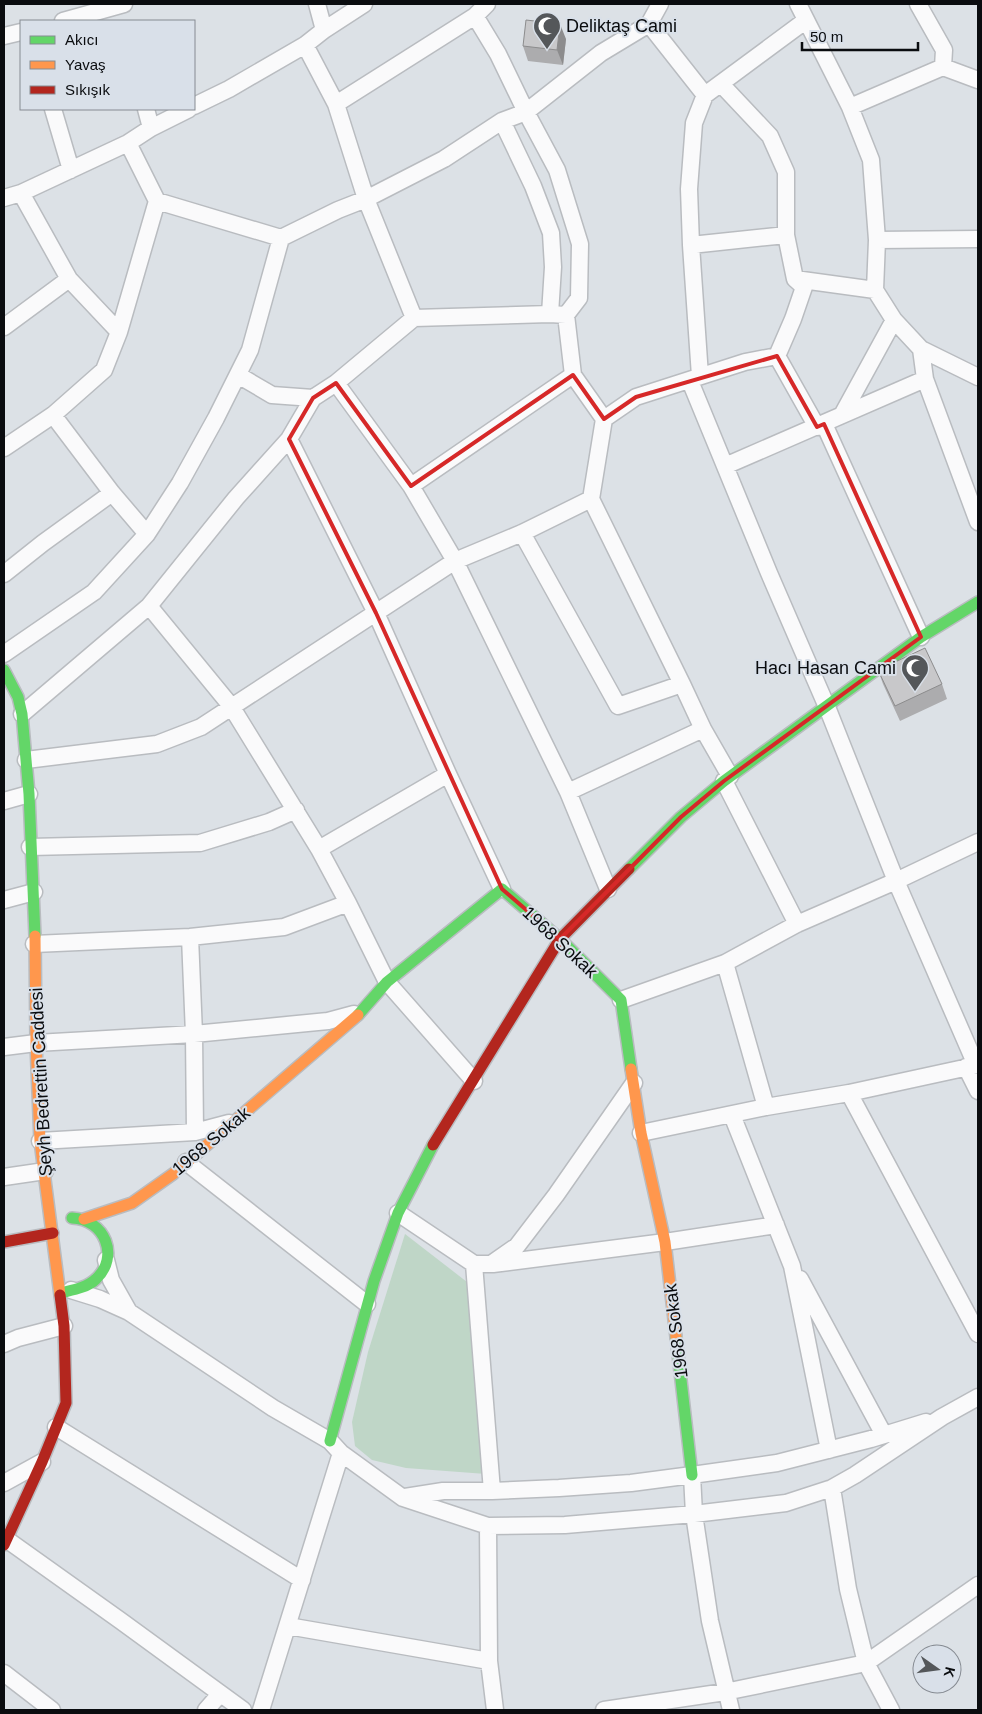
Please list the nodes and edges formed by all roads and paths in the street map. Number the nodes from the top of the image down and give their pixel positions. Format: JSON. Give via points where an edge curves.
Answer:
{"nodes":[{"id":1,"x":316,"y":4,"type":"edge"},
{"id":2,"x":364,"y":4,"type":"edge"},
{"id":3,"x":660,"y":4,"type":"edge"},
{"id":4,"x":798,"y":4,"type":"edge"},
{"id":5,"x":918,"y":4,"type":"edge"},
{"id":6,"x":120,"y":10,"type":"edge"},
{"id":7,"x":481,"y":10,"type":"edge"},
{"id":8,"x":68,"y":20,"type":"edge"},
{"id":9,"x":805,"y":21,"type":"junction"},
{"id":10,"x":649,"y":24,"type":"junction"},
{"id":11,"x":324,"y":30,"type":"junction"},
{"id":12,"x":20,"y":32,"type":"edge"},
{"id":13,"x":4,"y":36,"type":"edge"},
{"id":14,"x":305,"y":45,"type":"junction"},
{"id":15,"x":943,"y":67,"type":"junction"},
{"id":16,"x":978,"y":80,"type":"edge"},
{"id":17,"x":721,"y":84,"type":"junction"},
{"id":18,"x":704,"y":95,"type":"junction"},
{"id":19,"x":336,"y":104,"type":"junction"},
{"id":20,"x":195,"y":106,"type":"edge"},
{"id":21,"x":850,"y":107,"type":"junction"},
{"id":22,"x":53,"y":110,"type":"edge"},
{"id":23,"x":146,"y":110,"type":"edge"},
{"id":24,"x":187,"y":110,"type":"edge"},
{"id":25,"x":526,"y":112,"type":"junction"},
{"id":26,"x":502,"y":121,"type":"junction"},
{"id":27,"x":152,"y":128,"type":"junction"},
{"id":28,"x":128,"y":144,"type":"junction"},
{"id":29,"x":71,"y":170,"type":"junction"},
{"id":30,"x":21,"y":193,"type":"junction"},
{"id":31,"x":4,"y":198,"type":"edge"},
{"id":32,"x":366,"y":199,"type":"junction"},
{"id":33,"x":157,"y":201,"type":"junction"},
{"id":34,"x":786,"y":235,"type":"junction"},
{"id":35,"x":280,"y":238,"type":"junction"},
{"id":36,"x":978,"y":239,"type":"edge"},
{"id":37,"x":877,"y":240,"type":"junction"},
{"id":38,"x":691,"y":245,"type":"junction"},
{"id":39,"x":69,"y":280,"type":"junction"},
{"id":40,"x":795,"y":280,"type":"junction"},
{"id":41,"x":875,"y":290,"type":"junction"},
{"id":42,"x":558,"y":315,"type":"junction"},
{"id":43,"x":414,"y":318,"type":"junction"},
{"id":44,"x":894,"y":320,"type":"junction"},
{"id":45,"x":4,"y":327,"type":"edge"},
{"id":46,"x":118,"y":332,"type":"junction"},
{"id":47,"x":920,"y":349,"type":"junction"},
{"id":48,"x":777,"y":356,"type":"junction"},
{"id":49,"x":238,"y":375,"type":"junction"},
{"id":50,"x":573,"y":375,"type":"junction"},
{"id":51,"x":978,"y":377,"type":"edge"},
{"id":52,"x":695,"y":379,"type":"junction"},
{"id":53,"x":925,"y":379,"type":"junction"},
{"id":54,"x":336,"y":383,"type":"junction"},
{"id":55,"x":313,"y":398,"type":"junction"},
{"id":56,"x":53,"y":415,"type":"junction"},
{"id":57,"x":842,"y":415,"type":"junction"},
{"id":58,"x":604,"y":419,"type":"junction"},
{"id":59,"x":820,"y":425,"type":"junction"},
{"id":60,"x":289,"y":439,"type":"junction"},
{"id":61,"x":4,"y":448,"type":"edge"},
{"id":62,"x":726,"y":466,"type":"junction"},
{"id":63,"x":411,"y":486,"type":"junction"},
{"id":64,"x":112,"y":493,"type":"junction"},
{"id":65,"x":591,"y":499,"type":"junction"},
{"id":66,"x":978,"y":522,"type":"edge"},
{"id":67,"x":522,"y":533,"type":"junction"},
{"id":68,"x":147,"y":534,"type":"junction"},
{"id":69,"x":455,"y":561,"type":"junction"},
{"id":70,"x":4,"y":574,"type":"edge"},
{"id":71,"x":978,"y":602,"type":"edge"},
{"id":72,"x":149,"y":606,"type":"junction"},
{"id":73,"x":376,"y":612,"type":"junction"},
{"id":74,"x":921,"y":638,"type":"junction"},
{"id":75,"x":4,"y":654,"type":"edge"},
{"id":76,"x":4,"y":670,"type":"edge"},
{"id":77,"x":682,"y":684,"type":"junction"},
{"id":78,"x":11,"y":699,"type":"edge"},
{"id":79,"x":231,"y":706,"type":"junction"},
{"id":80,"x":827,"y":707,"type":"junction"},
{"id":81,"x":22,"y":714,"type":"junction"},
{"id":82,"x":703,"y":729,"type":"junction"},
{"id":83,"x":26,"y":760,"type":"junction"},
{"id":84,"x":448,"y":774,"type":"junction"},
{"id":85,"x":727,"y":779,"type":"junction"},
{"id":86,"x":568,"y":792,"type":"junction"},
{"id":87,"x":29,"y":794,"type":"junction"},
{"id":88,"x":4,"y":801,"type":"edge"},
{"id":89,"x":296,"y":810,"type":"junction"},
{"id":90,"x":978,"y":842,"type":"edge"},
{"id":91,"x":30,"y":847,"type":"junction"},
{"id":92,"x":319,"y":849,"type":"junction"},
{"id":93,"x":896,"y":881,"type":"junction"},
{"id":94,"x":502,"y":889,"type":"junction"},
{"id":95,"x":608,"y":889,"type":"junction"},
{"id":96,"x":34,"y":892,"type":"junction"},
{"id":97,"x":4,"y":900,"type":"edge"},
{"id":98,"x":348,"y":903,"type":"junction"},
{"id":99,"x":797,"y":924,"type":"junction"},
{"id":100,"x":190,"y":937,"type":"junction"},
{"id":101,"x":560,"y":938,"type":"junction"},
{"id":102,"x":34,"y":944,"type":"junction"},
{"id":103,"x":725,"y":963,"type":"junction"},
{"id":104,"x":387,"y":982,"type":"junction"},
{"id":105,"x":621,"y":1000,"type":"junction"},
{"id":106,"x":361,"y":1012,"type":"junction"},
{"id":107,"x":194,"y":1034,"type":"junction"},
{"id":108,"x":36,"y":1043,"type":"junction"},
{"id":109,"x":4,"y":1047,"type":"edge"},
{"id":110,"x":973,"y":1066,"type":"edge"},
{"id":111,"x":474,"y":1081,"type":"junction"},
{"id":112,"x":634,"y":1084,"type":"junction"},
{"id":113,"x":978,"y":1091,"type":"edge"},
{"id":114,"x":849,"y":1094,"type":"junction"},
{"id":115,"x":766,"y":1107,"type":"junction"},
{"id":116,"x":732,"y":1115,"type":"junction"},
{"id":117,"x":235,"y":1122,"type":"junction"},
{"id":118,"x":195,"y":1132,"type":"junction"},
{"id":119,"x":641,"y":1133,"type":"junction"},
{"id":120,"x":40,"y":1141,"type":"junction"},
{"id":121,"x":186,"y":1162,"type":"junction"},
{"id":122,"x":45,"y":1171,"type":"junction"},
{"id":123,"x":4,"y":1177,"type":"edge"},
{"id":124,"x":132,"y":1203,"type":"junction"},
{"id":125,"x":398,"y":1213,"type":"junction"},
{"id":126,"x":122,"y":1217,"type":"dead end"},
{"id":127,"x":50,"y":1218,"type":"junction"},
{"id":128,"x":84,"y":1219,"type":"junction"},
{"id":129,"x":776,"y":1225,"type":"junction"},
{"id":130,"x":52,"y":1232,"type":"junction"},
{"id":131,"x":113,"y":1235,"type":"dead end"},
{"id":132,"x":4,"y":1242,"type":"edge"},
{"id":133,"x":666,"y":1242,"type":"junction"},
{"id":134,"x":107,"y":1255,"type":"junction"},
{"id":135,"x":791,"y":1262,"type":"junction"},
{"id":136,"x":474,"y":1264,"type":"junction"},
{"id":137,"x":491,"y":1264,"type":"junction"},
{"id":138,"x":66,"y":1291,"type":"junction"},
{"id":139,"x":367,"y":1304,"type":"junction"},
{"id":140,"x":129,"y":1312,"type":"junction"},
{"id":141,"x":64,"y":1326,"type":"junction"},
{"id":142,"x":978,"y":1334,"type":"edge"},
{"id":143,"x":4,"y":1344,"type":"edge"},
{"id":144,"x":978,"y":1397,"type":"edge"},
{"id":145,"x":942,"y":1417,"type":"junction"},
{"id":146,"x":56,"y":1427,"type":"junction"},
{"id":147,"x":884,"y":1435,"type":"junction"},
{"id":148,"x":335,"y":1447,"type":"junction"},
{"id":149,"x":829,"y":1450,"type":"junction"},
{"id":150,"x":42,"y":1462,"type":"junction"},
{"id":151,"x":692,"y":1475,"type":"junction"},
{"id":152,"x":4,"y":1482,"type":"edge"},
{"id":153,"x":832,"y":1488,"type":"junction"},
{"id":154,"x":492,"y":1491,"type":"junction"},
{"id":155,"x":404,"y":1498,"type":"junction"},
{"id":156,"x":694,"y":1514,"type":"junction"},
{"id":157,"x":488,"y":1526,"type":"junction"},
{"id":158,"x":5,"y":1542,"type":"edge"},
{"id":159,"x":302,"y":1580,"type":"junction"},
{"id":160,"x":976,"y":1593,"type":"edge"},
{"id":161,"x":288,"y":1626,"type":"junction"},
{"id":162,"x":489,"y":1660,"type":"junction"},
{"id":163,"x":866,"y":1663,"type":"junction"},
{"id":164,"x":4,"y":1673,"type":"edge"},
{"id":165,"x":725,"y":1692,"type":"junction"},
{"id":166,"x":220,"y":1694,"type":"junction"},
{"id":167,"x":52,"y":1710,"type":"edge"},
{"id":168,"x":206,"y":1710,"type":"edge"},
{"id":169,"x":243,"y":1710,"type":"edge"},
{"id":170,"x":261,"y":1710,"type":"edge"},
{"id":171,"x":495,"y":1710,"type":"edge"},
{"id":172,"x":604,"y":1710,"type":"edge"},
{"id":173,"x":731,"y":1710,"type":"edge"},
{"id":174,"x":891,"y":1710,"type":"edge"}],
"edges":[{"from":1,"to":11,"type":"street"},
{"from":2,"to":11,"type":"street"},
{"from":3,"to":10,"type":"street"},
{"from":4,"to":9,"type":"street"},
{"from":5,"to":15,"type":"street","via":[[944,50]]},
{"from":6,"to":8,"type":"street"},
{"from":7,"to":19,"type":"street"},
{"from":7,"to":25,"type":"street"},
{"from":9,"to":17,"type":"street"},
{"from":9,"to":21,"type":"street"},
{"from":10,"to":18,"type":"street"},
{"from":10,"to":25,"type":"street","via":[[601,53]]},
{"from":11,"to":14,"type":"street"},
{"from":12,"to":13,"type":"street"},
{"from":14,"to":19,"type":"street"},
{"from":14,"to":20,"type":"street"},
{"from":15,"to":16,"type":"street"},
{"from":15,"to":21,"type":"street"},
{"from":17,"to":18,"type":"street"},
{"from":17,"to":34,"type":"street","via":[[770,136],[786,172]]},
{"from":18,"to":38,"type":"street","via":[[694,123],[689,189]]},
{"from":19,"to":32,"type":"street"},
{"from":21,"to":37,"type":"street","via":[[871,160]]},
{"from":22,"to":29,"type":"street"},
{"from":23,"to":27,"type":"street"},
{"from":24,"to":27,"type":"street"},
{"from":25,"to":26,"type":"street"},
{"from":25,"to":42,"type":"street","via":[[557,170],[580,244],[579,298]]},
{"from":26,"to":32,"type":"street","via":[[444,159]]},
{"from":26,"to":42,"type":"street","via":[[533,186],[550,233]]},
{"from":27,"to":28,"type":"street"},
{"from":28,"to":29,"type":"street"},
{"from":28,"to":33,"type":"street"},
{"from":29,"to":30,"type":"street"},
{"from":30,"to":31,"type":"street"},
{"from":30,"to":39,"type":"street"},
{"from":32,"to":35,"type":"street"},
{"from":32,"to":43,"type":"street"},
{"from":33,"to":35,"type":"street"},
{"from":33,"to":46,"type":"street"},
{"from":34,"to":38,"type":"street"},
{"from":34,"to":40,"type":"street"},
{"from":35,"to":49,"type":"street","via":[[250,350]]},
{"from":36,"to":37,"type":"street"},
{"from":37,"to":41,"type":"street"},
{"from":38,"to":52,"type":"street"},
{"from":39,"to":45,"type":"street"},
{"from":39,"to":46,"type":"street"},
{"from":40,"to":41,"type":"street"},
{"from":40,"to":48,"type":"street","via":[[804,286]]},
{"from":41,"to":44,"type":"street"},
{"from":42,"to":43,"type":"street"},
{"from":42,"to":50,"type":"street"},
{"from":43,"to":54,"type":"street"},
{"from":44,"to":47,"type":"street"},
{"from":44,"to":57,"type":"street"},
{"from":46,"to":56,"type":"street","via":[[104,370]]},
{"from":47,"to":51,"type":"street"},
{"from":47,"to":53,"type":"street"},
{"from":48,"to":52,"type":"street","via":[[745,362]]},
{"from":48,"to":59,"type":"street"},
{"from":49,"to":55,"type":"street","via":[[272,395]]},
{"from":49,"to":68,"type":"street","via":[[180,483]]},
{"from":50,"to":58,"type":"street"},
{"from":50,"to":63,"type":"street"},
{"from":52,"to":58,"type":"street","via":[[636,397]]},
{"from":52,"to":62,"type":"street"},
{"from":53,"to":57,"type":"street"},
{"from":53,"to":66,"type":"street"},
{"from":54,"to":55,"type":"street"},
{"from":54,"to":63,"type":"street"},
{"from":55,"to":60,"type":"street"},
{"from":56,"to":61,"type":"street"},
{"from":56,"to":64,"type":"street"},
{"from":57,"to":59,"type":"street"},
{"from":58,"to":65,"type":"street"},
{"from":59,"to":62,"type":"street"},
{"from":59,"to":74,"type":"street"},
{"from":60,"to":72,"type":"street","via":[[236,498]]},
{"from":60,"to":73,"type":"street"},
{"from":62,"to":80,"type":"street","via":[[768,573]]},
{"from":63,"to":69,"type":"street"},
{"from":64,"to":68,"type":"street"},
{"from":64,"to":70,"type":"street"},
{"from":65,"to":67,"type":"street"},
{"from":65,"to":77,"type":"street"},
{"from":67,"to":69,"type":"street"},
{"from":67,"to":77,"type":"street","via":[[618,706]]},
{"from":68,"to":75,"type":"street","via":[[94,592]]},
{"from":69,"to":73,"type":"street"},
{"from":69,"to":86,"type":"street"},
{"from":71,"to":74,"type":"street"},
{"from":72,"to":79,"type":"street"},
{"from":72,"to":81,"type":"street"},
{"from":73,"to":79,"type":"street"},
{"from":73,"to":84,"type":"street"},
{"from":74,"to":80,"type":"street"},
{"from":76,"to":78,"type":"street","name":"Şeyh Bedrettin Caddesi"},
{"from":77,"to":82,"type":"street"},
{"from":78,"to":81,"type":"street","name":"Şeyh Bedrettin Caddesi"},
{"from":79,"to":83,"type":"street","via":[[201,727],[157,744]]},
{"from":79,"to":89,"type":"street"},
{"from":80,"to":85,"type":"street"},
{"from":80,"to":93,"type":"street"},
{"from":81,"to":83,"type":"street","name":"Şeyh Bedrettin Caddesi"},
{"from":82,"to":85,"type":"street"},
{"from":82,"to":86,"type":"street"},
{"from":83,"to":87,"type":"street","name":"Şeyh Bedrettin Caddesi"},
{"from":84,"to":92,"type":"street"},
{"from":84,"to":94,"type":"street"},
{"from":85,"to":95,"type":"street","via":[[681,817]]},
{"from":85,"to":99,"type":"street"},
{"from":86,"to":95,"type":"street"},
{"from":87,"to":88,"type":"street"},
{"from":87,"to":91,"type":"street","name":"Şeyh Bedrettin Caddesi"},
{"from":89,"to":91,"type":"street","via":[[269,822],[200,843]]},
{"from":89,"to":92,"type":"street"},
{"from":90,"to":93,"type":"street"},
{"from":91,"to":96,"type":"street","name":"Şeyh Bedrettin Caddesi"},
{"from":92,"to":98,"type":"street"},
{"from":93,"to":99,"type":"street"},
{"from":93,"to":110,"type":"street"},
{"from":94,"to":101,"type":"street","name":"1968 Sokak"},
{"from":94,"to":104,"type":"street","name":"1968 Sokak"},
{"from":95,"to":101,"type":"street"},
{"from":96,"to":97,"type":"street"},
{"from":96,"to":102,"type":"street","name":"Şeyh Bedrettin Caddesi"},
{"from":98,"to":100,"type":"street","via":[[284,928]]},
{"from":98,"to":104,"type":"street"},
{"from":99,"to":103,"type":"street"},
{"from":100,"to":102,"type":"street"},
{"from":100,"to":107,"type":"street"},
{"from":101,"to":105,"type":"street","name":"1968 Sokak"},
{"from":101,"to":111,"type":"street"},
{"from":102,"to":108,"type":"street","name":"Şeyh Bedrettin Caddesi"},
{"from":103,"to":105,"type":"street"},
{"from":103,"to":115,"type":"street"},
{"from":104,"to":106,"type":"street","name":"1968 Sokak"},
{"from":104,"to":111,"type":"street"},
{"from":105,"to":112,"type":"street","name":"1968 Sokak"},
{"from":106,"to":107,"type":"street","via":[[328,1021]]},
{"from":106,"to":117,"type":"street","name":"1968 Sokak"},
{"from":107,"to":108,"type":"street"},
{"from":107,"to":118,"type":"street"},
{"from":108,"to":109,"type":"street"},
{"from":108,"to":120,"type":"street","name":"Şeyh Bedrettin Caddesi"},
{"from":110,"to":113,"type":"street"},
{"from":110,"to":114,"type":"street"},
{"from":111,"to":125,"type":"street","via":[[430,1150]]},
{"from":112,"to":119,"type":"street","name":"1968 Sokak"},
{"from":112,"to":137,"type":"street","via":[[517,1246]]},
{"from":114,"to":115,"type":"street"},
{"from":114,"to":142,"type":"street"},
{"from":115,"to":116,"type":"street"},
{"from":116,"to":119,"type":"street"},
{"from":116,"to":129,"type":"street"},
{"from":117,"to":118,"type":"street"},
{"from":117,"to":121,"type":"street","name":"1968 Sokak"},
{"from":118,"to":120,"type":"street"},
{"from":119,"to":133,"type":"street","name":"1968 Sokak"},
{"from":120,"to":122,"type":"street","name":"Şeyh Bedrettin Caddesi"},
{"from":121,"to":124,"type":"street","name":"1968 Sokak"},
{"from":121,"to":139,"type":"street"},
{"from":122,"to":123,"type":"street"},
{"from":122,"to":127,"type":"street","name":"Şeyh Bedrettin Caddesi"},
{"from":124,"to":126,"type":"street"},
{"from":124,"to":128,"type":"street"},
{"from":125,"to":136,"type":"street"},
{"from":125,"to":139,"type":"street"},
{"from":127,"to":128,"type":"street"},
{"from":127,"to":130,"type":"street","name":"Şeyh Bedrettin Caddesi"},
{"from":128,"to":134,"type":"street","via":[[102,1234]]},
{"from":129,"to":133,"type":"street"},
{"from":129,"to":135,"type":"street"},
{"from":130,"to":132,"type":"street"},
{"from":130,"to":138,"type":"street","name":"Şeyh Bedrettin Caddesi"},
{"from":131,"to":134,"type":"street"},
{"from":133,"to":137,"type":"street"},
{"from":133,"to":151,"type":"street","name":"1968 Sokak"},
{"from":134,"to":138,"type":"street","via":[[94,1280]]},
{"from":134,"to":140,"type":"street","via":[[111,1280]]},
{"from":135,"to":147,"type":"street"},
{"from":135,"to":149,"type":"street"},
{"from":136,"to":137,"type":"street"},
{"from":136,"to":154,"type":"street"},
{"from":138,"to":140,"type":"street","via":[[100,1299]]},
{"from":138,"to":141,"type":"street","name":"Şeyh Bedrettin Caddesi"},
{"from":139,"to":148,"type":"street"},
{"from":140,"to":148,"type":"street"},
{"from":141,"to":143,"type":"street"},
{"from":141,"to":146,"type":"street","name":"Şeyh Bedrettin Caddesi","via":[[66,1403]]},
{"from":144,"to":145,"type":"street"},
{"from":145,"to":147,"type":"street"},
{"from":145,"to":153,"type":"street"},
{"from":146,"to":150,"type":"street","name":"Şeyh Bedrettin Caddesi"},
{"from":146,"to":159,"type":"street"},
{"from":147,"to":149,"type":"street"},
{"from":148,"to":155,"type":"street"},
{"from":148,"to":159,"type":"street"},
{"from":149,"to":151,"type":"street","via":[[777,1463]]},
{"from":150,"to":152,"type":"street"},
{"from":150,"to":158,"type":"street","name":"Şeyh Bedrettin Caddesi"},
{"from":151,"to":154,"type":"street","via":[[630,1483]]},
{"from":151,"to":156,"type":"street"},
{"from":153,"to":156,"type":"street","via":[[786,1503]]},
{"from":153,"to":163,"type":"street","via":[[848,1588]]},
{"from":154,"to":155,"type":"street","via":[[442,1491]]},
{"from":155,"to":157,"type":"street"},
{"from":156,"to":157,"type":"street","via":[[566,1525]]},
{"from":156,"to":165,"type":"street","via":[[710,1621]]},
{"from":157,"to":162,"type":"street"},
{"from":158,"to":166,"type":"street"},
{"from":159,"to":161,"type":"street"},
{"from":160,"to":163,"type":"street"},
{"from":161,"to":162,"type":"street"},
{"from":161,"to":170,"type":"street"},
{"from":162,"to":171,"type":"street"},
{"from":163,"to":165,"type":"street"},
{"from":163,"to":174,"type":"street"},
{"from":164,"to":167,"type":"street"},
{"from":165,"to":172,"type":"street"},
{"from":165,"to":173,"type":"street"},
{"from":166,"to":168,"type":"street"},
{"from":166,"to":169,"type":"street"}]}
